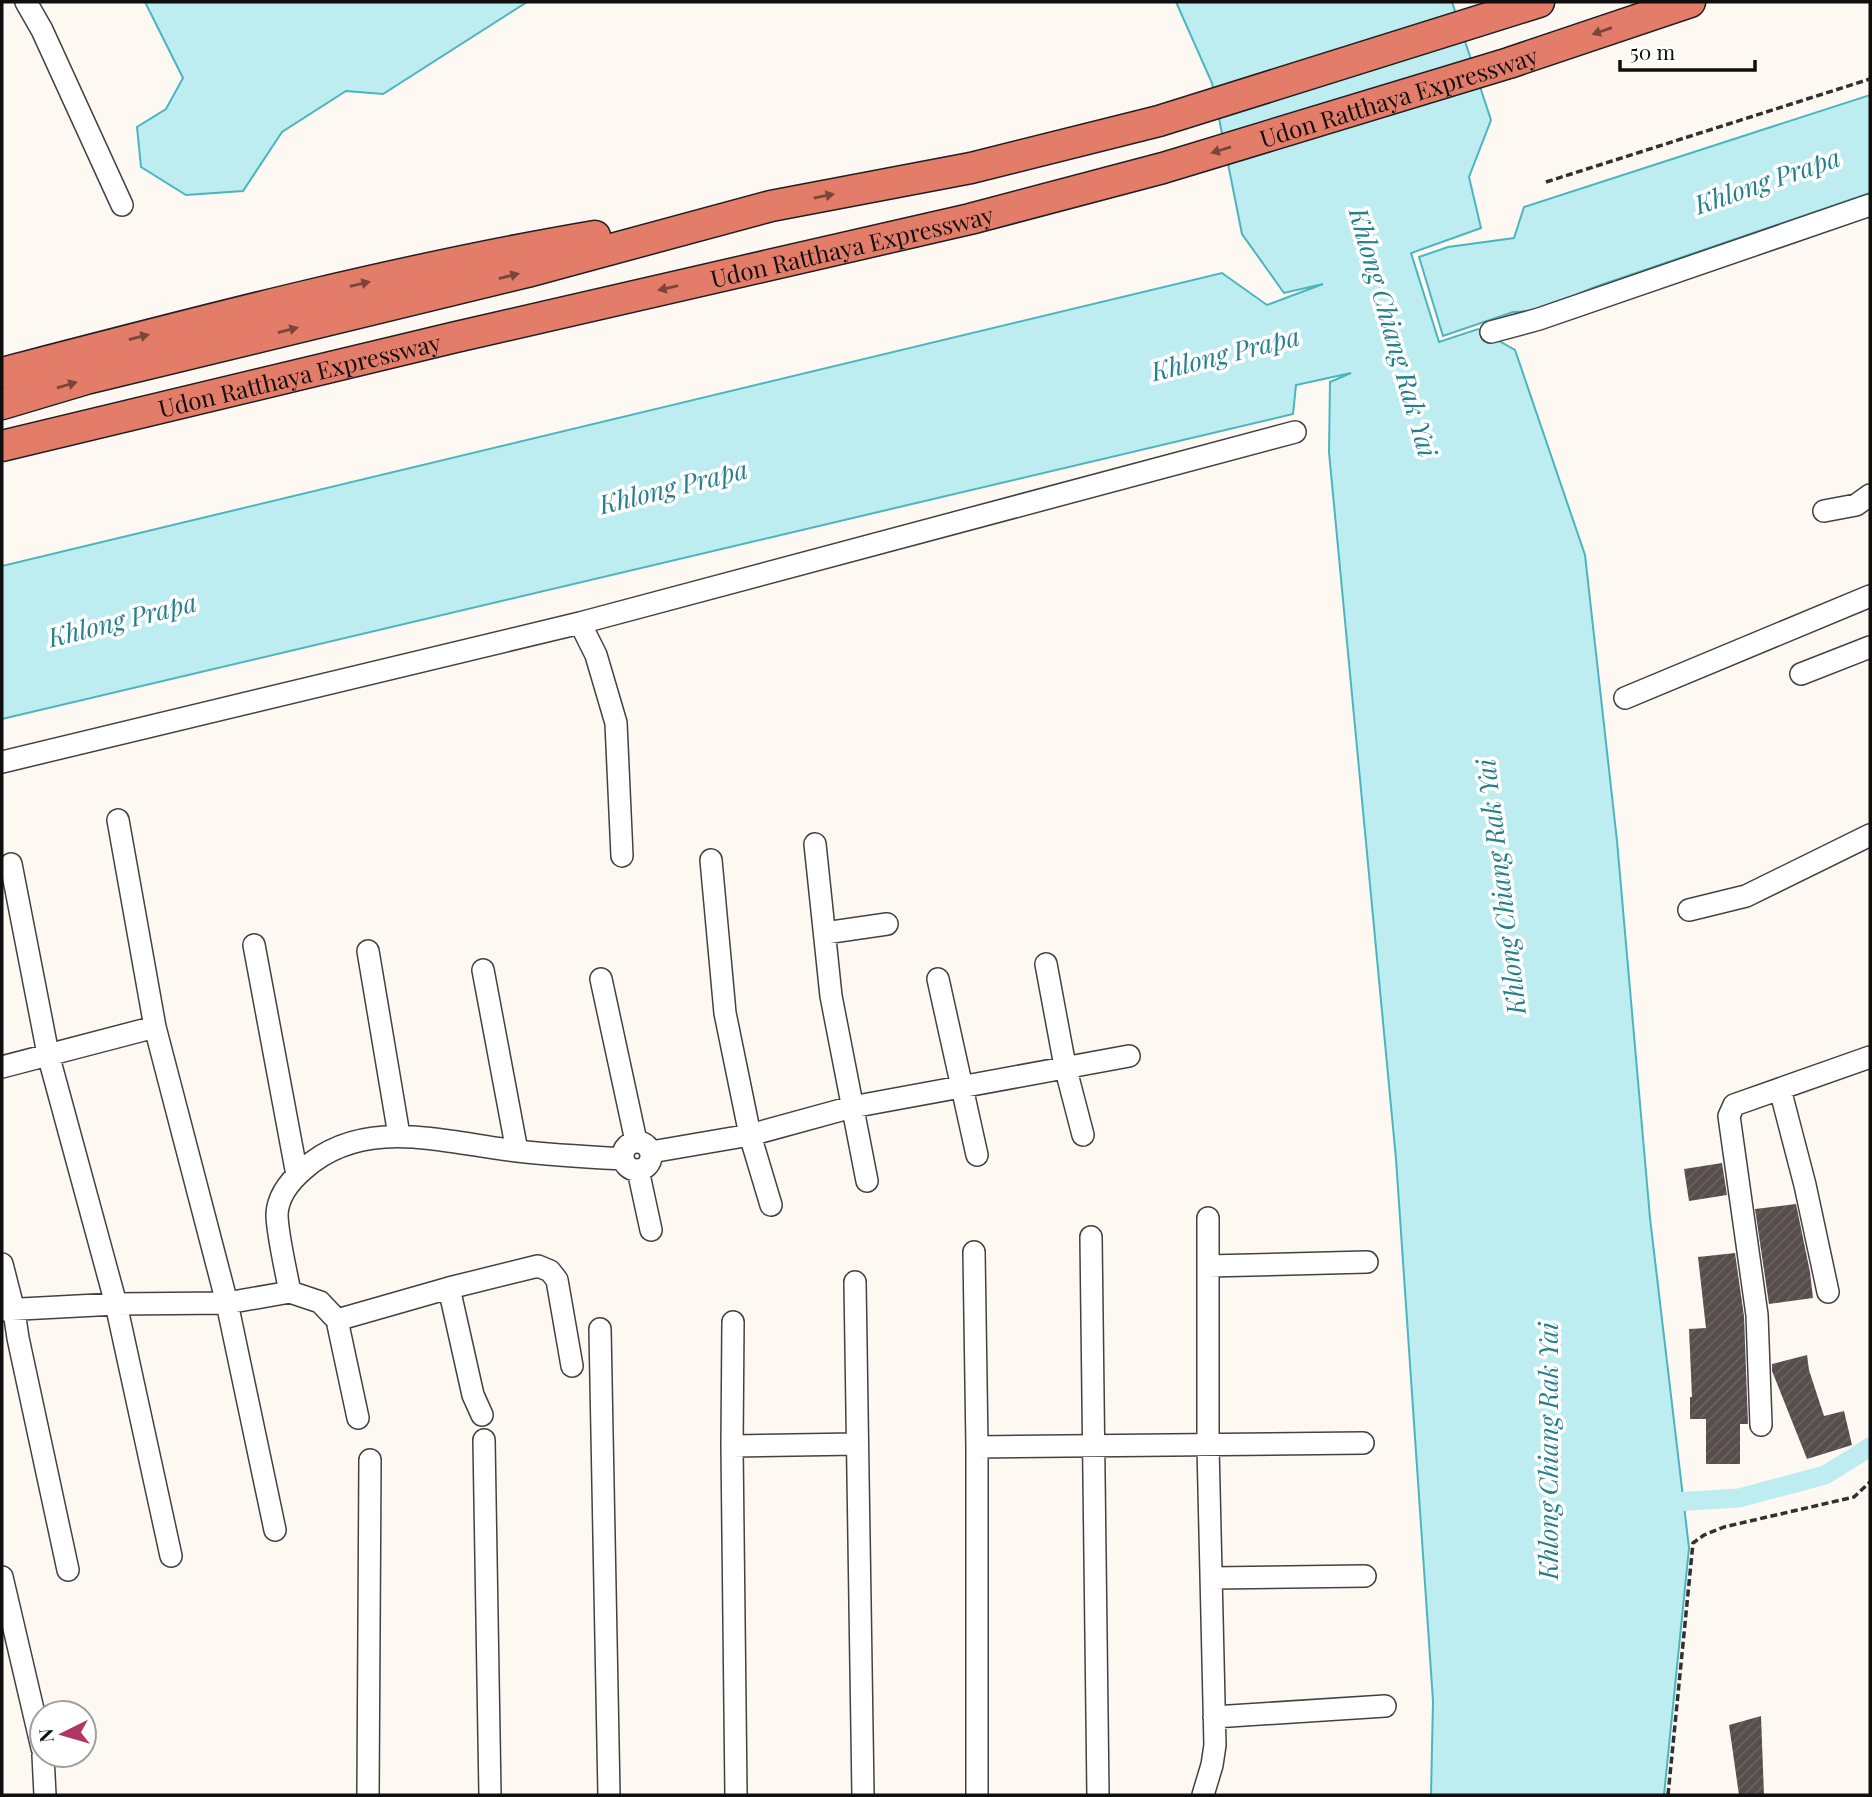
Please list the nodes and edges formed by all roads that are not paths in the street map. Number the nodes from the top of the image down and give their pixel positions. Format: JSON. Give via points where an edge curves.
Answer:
{"nodes":[{"id":1,"x":26,"y":2,"type":"edge"},
{"id":2,"x":1539,"y":2,"type":"edge"},
{"id":3,"x":1690,"y":2,"type":"edge"},
{"id":4,"x":122,"y":205,"type":"dead end"},
{"id":5,"x":1870,"y":205,"type":"edge"},
{"id":6,"x":771,"y":206,"type":"junction"},
{"id":7,"x":1491,"y":332,"type":"dead end"},
{"id":8,"x":2,"y":373,"type":"edge"},
{"id":9,"x":2,"y":404,"type":"edge"},
{"id":10,"x":1295,"y":432,"type":"dead end"},
{"id":11,"x":2,"y":446,"type":"edge"},
{"id":12,"x":1870,"y":495,"type":"edge"},
{"id":13,"x":1824,"y":511,"type":"dead end"},
{"id":14,"x":1870,"y":596,"type":"edge"},
{"id":15,"x":580,"y":623,"type":"junction"},
{"id":16,"x":1870,"y":647,"type":"edge"},
{"id":17,"x":1801,"y":674,"type":"dead end"},
{"id":18,"x":1625,"y":698,"type":"dead end"},
{"id":19,"x":2,"y":762,"type":"edge"},
{"id":20,"x":118,"y":820,"type":"dead end"},
{"id":21,"x":1870,"y":835,"type":"edge"},
{"id":22,"x":815,"y":844,"type":"dead end"},
{"id":23,"x":622,"y":856,"type":"dead end"},
{"id":24,"x":711,"y":860,"type":"dead end"},
{"id":25,"x":11,"y":864,"type":"dead end"},
{"id":26,"x":1689,"y":910,"type":"dead end"},
{"id":27,"x":887,"y":924,"type":"dead end"},
{"id":28,"x":825,"y":933,"type":"junction"},
{"id":29,"x":254,"y":945,"type":"dead end"},
{"id":30,"x":368,"y":951,"type":"dead end"},
{"id":31,"x":1046,"y":964,"type":"dead end"},
{"id":32,"x":483,"y":970,"type":"dead end"},
{"id":33,"x":601,"y":979,"type":"dead end"},
{"id":34,"x":938,"y":979,"type":"dead end"},
{"id":35,"x":155,"y":1027,"type":"junction"},
{"id":36,"x":48,"y":1054,"type":"junction"},
{"id":37,"x":1129,"y":1056,"type":"dead end"},
{"id":38,"x":1870,"y":1057,"type":"edge"},
{"id":39,"x":1065,"y":1066,"type":"junction"},
{"id":40,"x":2,"y":1067,"type":"edge"},
{"id":41,"x":962,"y":1086,"type":"junction"},
{"id":42,"x":1780,"y":1088,"type":"junction"},
{"id":43,"x":852,"y":1107,"type":"junction"},
{"id":44,"x":399,"y":1135,"type":"junction"},
{"id":45,"x":750,"y":1135,"type":"junction"},
{"id":46,"x":1083,"y":1135,"type":"dead end"},
{"id":47,"x":643,"y":1147,"type":"junction"},
{"id":48,"x":517,"y":1151,"type":"junction"},
{"id":49,"x":977,"y":1155,"type":"dead end"},
{"id":50,"x":630,"y":1165,"type":"junction"},
{"id":51,"x":297,"y":1175,"type":"junction"},
{"id":52,"x":867,"y":1181,"type":"dead end"},
{"id":53,"x":771,"y":1205,"type":"dead end"},
{"id":54,"x":1208,"y":1218,"type":"dead end"},
{"id":55,"x":651,"y":1230,"type":"dead end"},
{"id":56,"x":1091,"y":1237,"type":"dead end"},
{"id":57,"x":974,"y":1252,"type":"dead end"},
{"id":58,"x":1367,"y":1262,"type":"dead end"},
{"id":59,"x":2,"y":1264,"type":"edge"},
{"id":60,"x":1208,"y":1266,"type":"junction"},
{"id":61,"x":855,"y":1282,"type":"dead end"},
{"id":62,"x":449,"y":1288,"type":"junction"},
{"id":63,"x":290,"y":1292,"type":"junction"},
{"id":64,"x":1829,"y":1292,"type":"dead end"},
{"id":65,"x":227,"y":1303,"type":"junction"},
{"id":66,"x":116,"y":1304,"type":"junction"},
{"id":67,"x":5,"y":1312,"type":"edge"},
{"id":68,"x":337,"y":1320,"type":"junction"},
{"id":69,"x":733,"y":1321,"type":"dead end"},
{"id":70,"x":600,"y":1329,"type":"dead end"},
{"id":71,"x":572,"y":1366,"type":"dead end"},
{"id":72,"x":482,"y":1415,"type":"dead end"},
{"id":73,"x":358,"y":1418,"type":"dead end"},
{"id":74,"x":1761,"y":1425,"type":"dead end"},
{"id":75,"x":484,"y":1440,"type":"dead end"},
{"id":76,"x":1363,"y":1443,"type":"dead end"},
{"id":77,"x":858,"y":1444,"type":"junction"},
{"id":78,"x":732,"y":1446,"type":"junction"},
{"id":79,"x":1209,"y":1446,"type":"junction"},
{"id":80,"x":977,"y":1447,"type":"junction"},
{"id":81,"x":1094,"y":1447,"type":"junction"},
{"id":82,"x":370,"y":1460,"type":"dead end"},
{"id":83,"x":275,"y":1530,"type":"dead end"},
{"id":84,"x":171,"y":1556,"type":"dead end"},
{"id":85,"x":68,"y":1570,"type":"dead end"},
{"id":86,"x":1365,"y":1576,"type":"dead end"},
{"id":87,"x":2,"y":1577,"type":"edge"},
{"id":88,"x":1211,"y":1578,"type":"junction"},
{"id":89,"x":31,"y":1699,"type":"edge"},
{"id":90,"x":1385,"y":1706,"type":"dead end"},
{"id":91,"x":1214,"y":1717,"type":"junction"},
{"id":92,"x":44,"y":1769,"type":"edge"},
{"id":93,"x":45,"y":1795,"type":"edge"},
{"id":94,"x":368,"y":1795,"type":"edge"},
{"id":95,"x":490,"y":1795,"type":"edge"},
{"id":96,"x":609,"y":1795,"type":"edge"},
{"id":97,"x":736,"y":1795,"type":"edge"},
{"id":98,"x":863,"y":1795,"type":"edge"},
{"id":99,"x":977,"y":1795,"type":"edge"},
{"id":100,"x":1098,"y":1795,"type":"edge"},
{"id":101,"x":1203,"y":1795,"type":"edge"}],
"edges":[{"from":1,"to":4,"type":"street"},
{"from":6,"to":2,"type":"highway","name":"Udon Ratthaya Expressway","one_way":true,"via":[[971,168],[1159,121]]},
{"from":3,"to":11,"type":"highway","name":"Udon Ratthaya Expressway","one_way":true,"via":[[1508,63],[1163,168],[970,219]]},
{"from":5,"to":7,"type":"street"},
{"from":8,"to":6,"type":"highway","one_way":true,"via":[[251,309],[521,248]]},
{"from":9,"to":6,"type":"highway","name":"Udon Ratthaya Expressway","one_way":true},
{"from":10,"to":15,"type":"street"},
{"from":12,"to":13,"type":"street","via":[[1856,505]]},
{"from":14,"to":18,"type":"street"},
{"from":15,"to":19,"type":"street"},
{"from":15,"to":23,"type":"street","via":[[596,655],[616,723]]},
{"from":16,"to":17,"type":"street"},
{"from":20,"to":35,"type":"street"},
{"from":21,"to":26,"type":"street","via":[[1746,896]]},
{"from":22,"to":28,"type":"street"},
{"from":24,"to":45,"type":"street","via":[[725,1013]]},
{"from":25,"to":36,"type":"street"},
{"from":27,"to":28,"type":"street"},
{"from":28,"to":43,"type":"street","via":[[831,996]]},
{"from":29,"to":51,"type":"street"},
{"from":30,"to":44,"type":"street"},
{"from":31,"to":39,"type":"street"},
{"from":32,"to":48,"type":"street"},
{"from":33,"to":47,"type":"street"},
{"from":34,"to":41,"type":"street"},
{"from":35,"to":36,"type":"street"},
{"from":35,"to":65,"type":"street"},
{"from":36,"to":40,"type":"street"},
{"from":36,"to":66,"type":"street"},
{"from":37,"to":39,"type":"street"},
{"from":38,"to":42,"type":"street"},
{"from":39,"to":41,"type":"street"},
{"from":39,"to":46,"type":"street"},
{"from":41,"to":43,"type":"street"},
{"from":41,"to":49,"type":"street"},
{"from":42,"to":64,"type":"street"},
{"from":42,"to":74,"type":"street","via":[[1734,1105],[1729,1116],[1757,1315]]},
{"from":43,"to":45,"type":"street"},
{"from":43,"to":52,"type":"street"},
{"from":44,"to":48,"type":"street"},
{"from":44,"to":51,"type":"street","via":[[341,1145],[317,1157]]},
{"from":45,"to":47,"type":"street"},
{"from":45,"to":53,"type":"street"},
{"from":47,"to":50,"type":"street","via":[[627,1146],[622,1154]]},
{"from":48,"to":50,"type":"street"},
{"from":50,"to":55,"type":"street"},
{"from":51,"to":63,"type":"street","via":[[284,1192],[277,1213]]},
{"from":54,"to":60,"type":"street"},
{"from":56,"to":81,"type":"street"},
{"from":57,"to":80,"type":"street"},
{"from":58,"to":60,"type":"street"},
{"from":59,"to":67,"type":"street"},
{"from":60,"to":79,"type":"street"},
{"from":61,"to":77,"type":"street"},
{"from":62,"to":68,"type":"street"},
{"from":62,"to":71,"type":"street","via":[[538,1266],[550,1271],[557,1280]]},
{"from":62,"to":72,"type":"street","via":[[473,1395]]},
{"from":63,"to":65,"type":"street"},
{"from":63,"to":68,"type":"street","via":[[320,1302]]},
{"from":65,"to":66,"type":"street"},
{"from":65,"to":83,"type":"street"},
{"from":66,"to":67,"type":"street"},
{"from":66,"to":84,"type":"street"},
{"from":67,"to":85,"type":"street","via":[[18,1339]]},
{"from":68,"to":73,"type":"street"},
{"from":69,"to":78,"type":"street"},
{"from":70,"to":96,"type":"street"},
{"from":75,"to":95,"type":"street"},
{"from":76,"to":79,"type":"street"},
{"from":77,"to":78,"type":"street"},
{"from":77,"to":98,"type":"street"},
{"from":78,"to":97,"type":"street"},
{"from":79,"to":81,"type":"street"},
{"from":79,"to":88,"type":"street"},
{"from":80,"to":81,"type":"street"},
{"from":80,"to":99,"type":"street"},
{"from":81,"to":100,"type":"street"},
{"from":82,"to":94,"type":"street"},
{"from":86,"to":88,"type":"street"},
{"from":87,"to":89,"type":"street"},
{"from":88,"to":91,"type":"street"},
{"from":90,"to":91,"type":"street"},
{"from":91,"to":101,"type":"street","via":[[1212,1765]]},
{"from":92,"to":93,"type":"street"}]}
